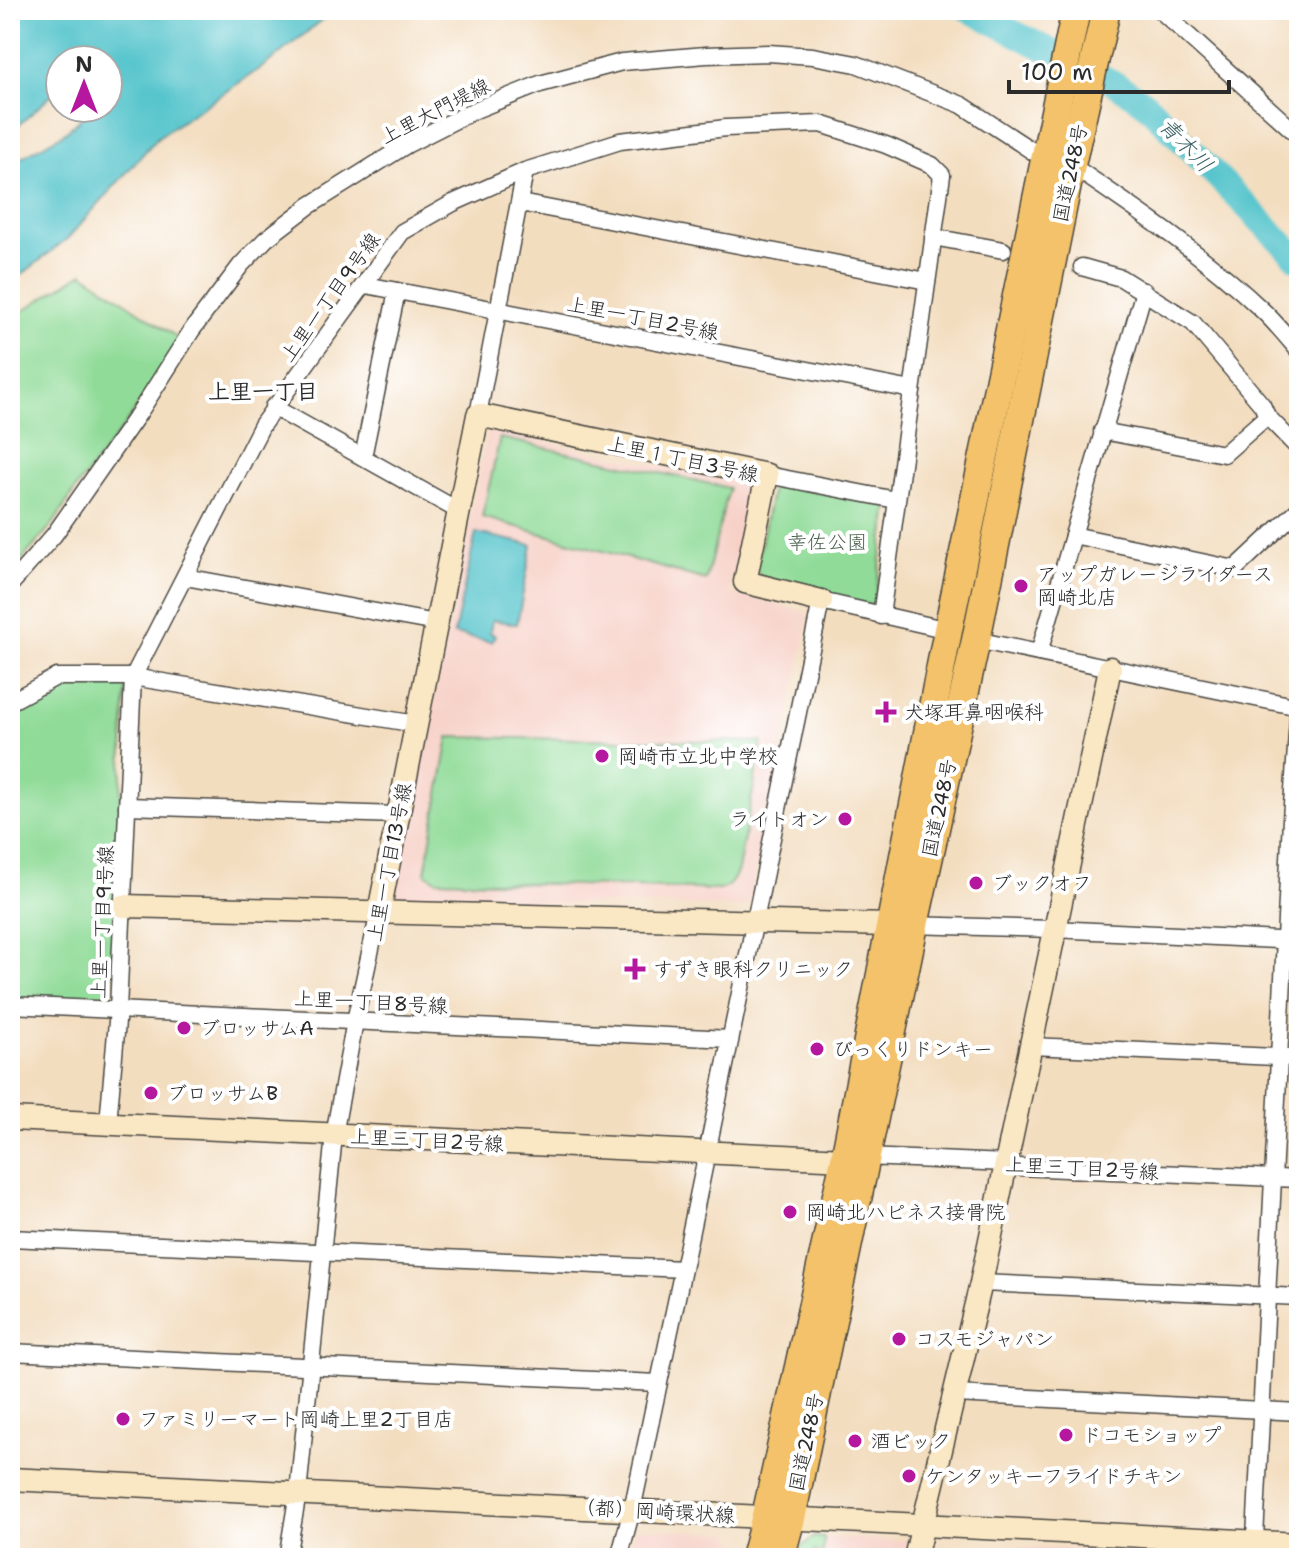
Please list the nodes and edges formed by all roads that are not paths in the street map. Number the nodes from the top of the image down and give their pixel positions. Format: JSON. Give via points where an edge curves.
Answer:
{"nodes":[{"id":1,"x":1076,"y":10,"type":"edge"},
{"id":2,"x":1106,"y":10,"type":"edge"},
{"id":3,"x":1160,"y":10,"type":"edge"},
{"id":4,"x":1291,"y":10,"type":"edge"},
{"id":5,"x":1299,"y":17,"type":"edge"},
{"id":6,"x":1067,"y":124,"type":"junction"},
{"id":7,"x":1299,"y":136,"type":"edge"},
{"id":8,"x":1059,"y":162,"type":"junction"},
{"id":9,"x":525,"y":171,"type":"junction"},
{"id":10,"x":520,"y":203,"type":"junction"},
{"id":11,"x":933,"y":237,"type":"junction"},
{"id":12,"x":1003,"y":250,"type":"tunnel mouth"},
{"id":13,"x":1082,"y":267,"type":"tunnel mouth"},
{"id":14,"x":927,"y":281,"type":"junction"},
{"id":15,"x":366,"y":285,"type":"junction"},
{"id":16,"x":397,"y":291,"type":"junction"},
{"id":17,"x":1144,"y":291,"type":"junction"},
{"id":18,"x":498,"y":310,"type":"junction"},
{"id":19,"x":1299,"y":351,"type":"edge"},
{"id":20,"x":912,"y":390,"type":"junction"},
{"id":21,"x":273,"y":407,"type":"junction"},
{"id":22,"x":478,"y":415,"type":"junction"},
{"id":23,"x":1267,"y":416,"type":"junction"},
{"id":24,"x":1102,"y":431,"type":"junction"},
{"id":25,"x":1299,"y":449,"type":"edge"},
{"id":26,"x":363,"y":457,"type":"junction"},
{"id":27,"x":767,"y":475,"type":"junction"},
{"id":28,"x":896,"y":500,"type":"junction"},
{"id":29,"x":1299,"y":509,"type":"edge"},
{"id":30,"x":459,"y":511,"type":"junction"},
{"id":31,"x":1073,"y":535,"type":"junction"},
{"id":32,"x":185,"y":577,"type":"junction"},
{"id":33,"x":10,"y":585,"type":"edge"},
{"id":34,"x":821,"y":601,"type":"junction"},
{"id":35,"x":881,"y":616,"type":"junction"},
{"id":36,"x":436,"y":623,"type":"junction"},
{"id":37,"x":948,"y":630,"type":"junction"},
{"id":38,"x":976,"y":640,"type":"junction"},
{"id":39,"x":1039,"y":653,"type":"junction"},
{"id":40,"x":1110,"y":668,"type":"junction"},
{"id":41,"x":133,"y":677,"type":"junction"},
{"id":42,"x":10,"y":702,"type":"edge"},
{"id":43,"x":1299,"y":706,"type":"edge"},
{"id":44,"x":416,"y":724,"type":"junction"},
{"id":45,"x":127,"y":806,"type":"junction"},
{"id":46,"x":398,"y":815,"type":"junction"},
{"id":47,"x":1295,"y":819,"type":"edge"},
{"id":48,"x":123,"y":906,"type":"junction"},
{"id":49,"x":379,"y":912,"type":"junction"},
{"id":50,"x":755,"y":920,"type":"junction"},
{"id":51,"x":902,"y":925,"type":"junction"},
{"id":52,"x":1054,"y":929,"type":"junction"},
{"id":53,"x":1292,"y":941,"type":"edge"},
{"id":54,"x":10,"y":1005,"type":"edge"},
{"id":55,"x":118,"y":1010,"type":"junction"},
{"id":56,"x":355,"y":1021,"type":"junction"},
{"id":57,"x":730,"y":1039,"type":"junction"},
{"id":58,"x":1031,"y":1046,"type":"junction"},
{"id":59,"x":1279,"y":1057,"type":"junction"},
{"id":60,"x":1299,"y":1058,"type":"edge"},
{"id":61,"x":10,"y":1119,"type":"edge"},
{"id":62,"x":108,"y":1123,"type":"junction"},
{"id":63,"x":334,"y":1135,"type":"junction"},
{"id":64,"x":706,"y":1153,"type":"junction"},
{"id":65,"x":855,"y":1158,"type":"junction"},
{"id":66,"x":1007,"y":1163,"type":"junction"},
{"id":67,"x":1272,"y":1178,"type":"junction"},
{"id":68,"x":1299,"y":1179,"type":"edge"},
{"id":69,"x":10,"y":1238,"type":"edge"},
{"id":70,"x":322,"y":1252,"type":"junction"},
{"id":71,"x":683,"y":1269,"type":"junction"},
{"id":72,"x":981,"y":1283,"type":"junction"},
{"id":73,"x":1267,"y":1295,"type":"junction"},
{"id":74,"x":1299,"y":1297,"type":"edge"},
{"id":75,"x":10,"y":1352,"type":"edge"},
{"id":76,"x":310,"y":1365,"type":"junction"},
{"id":77,"x":658,"y":1383,"type":"junction"},
{"id":78,"x":956,"y":1394,"type":"junction"},
{"id":79,"x":1261,"y":1410,"type":"junction"},
{"id":80,"x":1299,"y":1412,"type":"edge"},
{"id":81,"x":10,"y":1479,"type":"edge"},
{"id":82,"x":298,"y":1493,"type":"junction"},
{"id":83,"x":632,"y":1510,"type":"junction"},
{"id":84,"x":778,"y":1517,"type":"junction"},
{"id":85,"x":925,"y":1524,"type":"junction"},
{"id":86,"x":1299,"y":1544,"type":"edge"},
{"id":87,"x":1255,"y":1550,"type":"edge"},
{"id":88,"x":287,"y":1558,"type":"edge"},
{"id":89,"x":619,"y":1558,"type":"edge"},
{"id":90,"x":755,"y":1558,"type":"edge"},
{"id":91,"x":780,"y":1558,"type":"edge"},
{"id":92,"x":915,"y":1558,"type":"edge"}],
"edges":[{"from":1,"to":6,"type":"highway","name":"国道248号"},
{"from":2,"to":6,"type":"highway","name":"国道248号"},
{"from":3,"to":7,"type":"street"},
{"from":4,"to":5,"type":"street"},
{"from":6,"to":8,"type":"highway","name":"国道248号"},
{"from":8,"to":19,"type":"street","name":"上里大門堤線","via":[[1151,218],[1225,276]]},
{"from":8,"to":33,"type":"street","name":"上里大門堤線","via":[[962,105],[856,64],[813,56],[768,53],[622,62],[540,84],[475,110],[408,144],[266,239],[192,330],[54,535]]},
{"from":8,"to":37,"type":"highway","name":"国道248号"},
{"from":8,"to":38,"type":"highway","name":"国道248号"},
{"from":9,"to":10,"type":"street","name":"上里一丁目13号線"},
{"from":9,"to":11,"type":"street","name":"上里一丁目9号線","via":[[620,141],[726,128],[821,124],[886,145],[932,165],[942,175]]},
{"from":9,"to":15,"type":"street","name":"上里一丁目9号線","via":[[402,232]]},
{"from":10,"to":14,"type":"street"},
{"from":10,"to":18,"type":"street","name":"上里一丁目13号線"},
{"from":11,"to":12,"type":"street"},
{"from":11,"to":14,"type":"street","name":"上里一丁目9号線"},
{"from":13,"to":17,"type":"street"},
{"from":14,"to":20,"type":"street","name":"上里一丁目9号線"},
{"from":15,"to":16,"type":"street","name":"上里一丁目2号線"},
{"from":15,"to":21,"type":"street","name":"上里一丁目9号線"},
{"from":16,"to":18,"type":"street","name":"上里一丁目2号線"},
{"from":16,"to":26,"type":"street"},
{"from":17,"to":23,"type":"street","via":[[1193,323]]},
{"from":17,"to":24,"type":"street"},
{"from":18,"to":20,"type":"street","name":"上里一丁目2号線"},
{"from":18,"to":22,"type":"street","name":"上里一丁目13号線"},
{"from":20,"to":28,"type":"street","name":"上里一丁目9号線"},
{"from":21,"to":26,"type":"street"},
{"from":21,"to":32,"type":"street","name":"上里一丁目9号線"},
{"from":22,"to":27,"type":"street","name":"上里１丁目3号線"},
{"from":22,"to":30,"type":"street","name":"上里一丁目13号線"},
{"from":23,"to":24,"type":"street","via":[[1224,454]]},
{"from":23,"to":25,"type":"street"},
{"from":24,"to":31,"type":"street"},
{"from":26,"to":30,"type":"street"},
{"from":27,"to":28,"type":"street"},
{"from":27,"to":34,"type":"street","name":"上里１丁目3号線","via":[[745,582]]},
{"from":28,"to":35,"type":"street","name":"上里一丁目9号線"},
{"from":29,"to":31,"type":"street","via":[[1235,569]]},
{"from":30,"to":36,"type":"street","name":"上里一丁目13号線"},
{"from":31,"to":39,"type":"street"},
{"from":32,"to":36,"type":"street"},
{"from":32,"to":41,"type":"street","name":"上里一丁目9号線"},
{"from":34,"to":35,"type":"street","name":"上里１丁目3号線"},
{"from":34,"to":50,"type":"street"},
{"from":35,"to":37,"type":"street","name":"上里１丁目3号線"},
{"from":36,"to":44,"type":"street","name":"上里一丁目13号線"},
{"from":37,"to":51,"type":"highway","name":"国道248号"},
{"from":38,"to":39,"type":"street"},
{"from":38,"to":51,"type":"highway","name":"国道248号"},
{"from":39,"to":40,"type":"street"},
{"from":40,"to":43,"type":"street"},
{"from":40,"to":52,"type":"street"},
{"from":41,"to":42,"type":"street","via":[[56,677]]},
{"from":41,"to":44,"type":"street"},
{"from":41,"to":45,"type":"street","name":"上里一丁目9号線"},
{"from":43,"to":47,"type":"street"},
{"from":44,"to":46,"type":"street","name":"上里一丁目13号線"},
{"from":45,"to":46,"type":"street"},
{"from":45,"to":48,"type":"street","name":"上里一丁目9号線"},
{"from":46,"to":49,"type":"street","name":"上里一丁目13号線"},
{"from":47,"to":53,"type":"street"},
{"from":48,"to":49,"type":"street"},
{"from":48,"to":55,"type":"street","name":"上里一丁目9号線"},
{"from":49,"to":50,"type":"street"},
{"from":49,"to":56,"type":"street","name":"上里一丁目13号線"},
{"from":50,"to":51,"type":"street"},
{"from":50,"to":57,"type":"street"},
{"from":51,"to":52,"type":"street"},
{"from":51,"to":65,"type":"highway","name":"国道248号"},
{"from":52,"to":53,"type":"street"},
{"from":52,"to":58,"type":"street"},
{"from":53,"to":59,"type":"street"},
{"from":54,"to":55,"type":"street","name":"上里一丁目8号線"},
{"from":55,"to":56,"type":"street","name":"上里一丁目8号線"},
{"from":55,"to":62,"type":"street","name":"上里一丁目9号線"},
{"from":56,"to":57,"type":"street","name":"上里一丁目8号線"},
{"from":56,"to":63,"type":"street","name":"上里一丁目13号線"},
{"from":57,"to":64,"type":"street"},
{"from":58,"to":59,"type":"street"},
{"from":58,"to":66,"type":"street"},
{"from":59,"to":60,"type":"street"},
{"from":59,"to":67,"type":"street"},
{"from":61,"to":62,"type":"street","name":"上里三丁目2号線"},
{"from":62,"to":63,"type":"street","name":"上里三丁目2号線"},
{"from":63,"to":64,"type":"street","name":"上里三丁目2号線"},
{"from":63,"to":70,"type":"street","name":"上里一丁目13号線"},
{"from":64,"to":65,"type":"street","name":"上里三丁目2号線"},
{"from":64,"to":71,"type":"street"},
{"from":65,"to":66,"type":"street","name":"上里三丁目2号線"},
{"from":65,"to":84,"type":"highway","name":"国道248号"},
{"from":66,"to":67,"type":"street","name":"上里三丁目2号線"},
{"from":66,"to":72,"type":"street"},
{"from":67,"to":68,"type":"street","name":"上里三丁目2号線"},
{"from":67,"to":73,"type":"street"},
{"from":69,"to":70,"type":"street"},
{"from":70,"to":71,"type":"street"},
{"from":70,"to":76,"type":"street","name":"上里一丁目13号線"},
{"from":71,"to":77,"type":"street"},
{"from":72,"to":73,"type":"street"},
{"from":72,"to":78,"type":"street"},
{"from":73,"to":74,"type":"street"},
{"from":73,"to":79,"type":"street"},
{"from":75,"to":76,"type":"street"},
{"from":76,"to":77,"type":"street"},
{"from":76,"to":82,"type":"street","name":"上里一丁目13号線"},
{"from":77,"to":83,"type":"street"},
{"from":78,"to":79,"type":"street"},
{"from":78,"to":85,"type":"street"},
{"from":79,"to":80,"type":"street"},
{"from":79,"to":87,"type":"street"},
{"from":81,"to":82,"type":"street","name":"（都）岡崎環状線"},
{"from":82,"to":83,"type":"street","name":"（都）岡崎環状線"},
{"from":82,"to":88,"type":"street","name":"上里一丁目13号線"},
{"from":83,"to":84,"type":"street","name":"（都）岡崎環状線"},
{"from":83,"to":89,"type":"street"},
{"from":84,"to":85,"type":"street","name":"（都）岡崎環状線"},
{"from":84,"to":90,"type":"highway","name":"国道248号"},
{"from":84,"to":91,"type":"highway","name":"国道248号"},
{"from":85,"to":87,"type":"street","name":"（都）岡崎環状線"},
{"from":85,"to":92,"type":"street"},
{"from":86,"to":87,"type":"street","name":"（都）岡崎環状線"}]}
